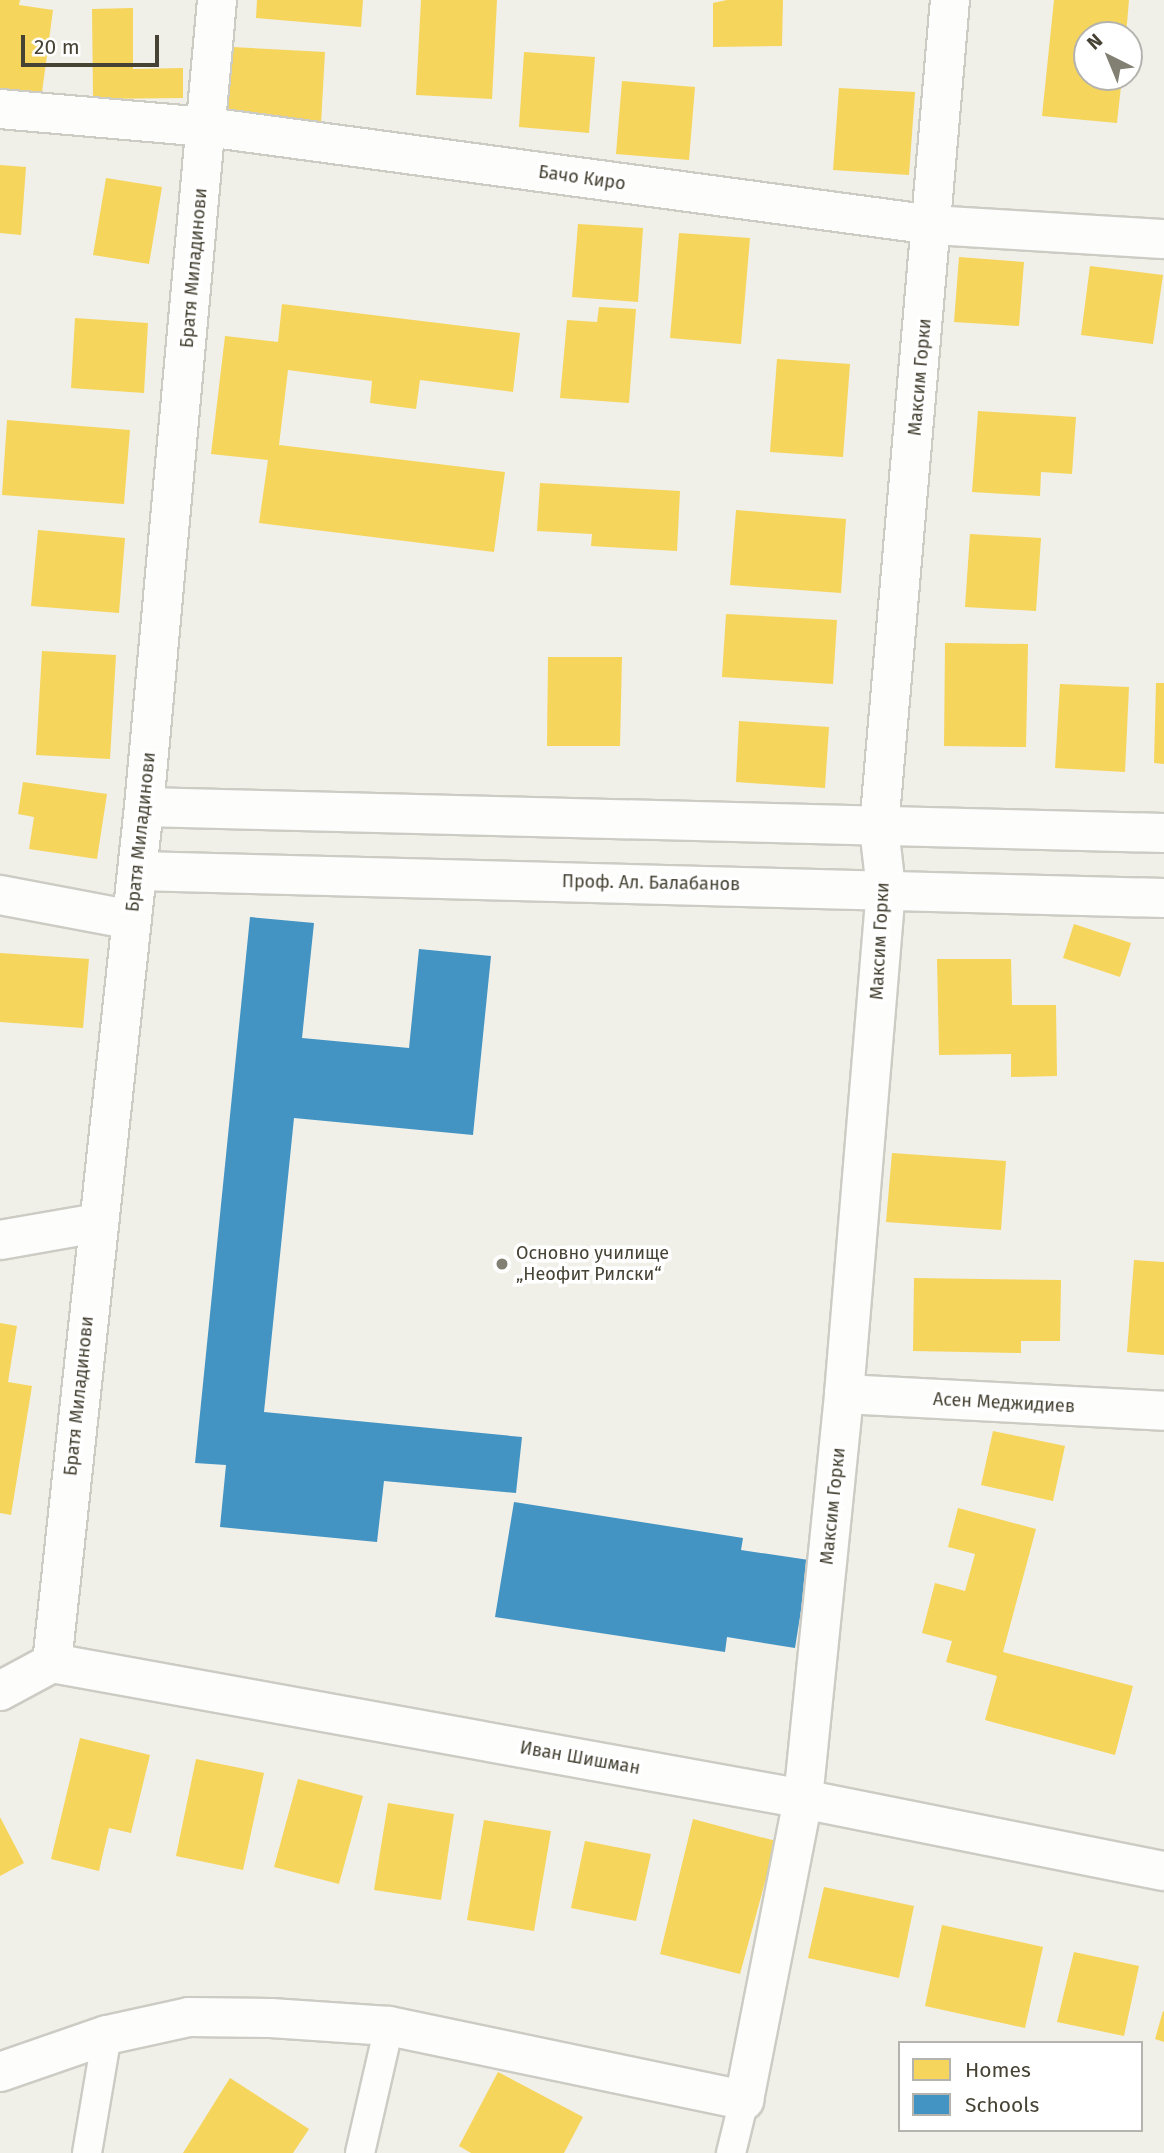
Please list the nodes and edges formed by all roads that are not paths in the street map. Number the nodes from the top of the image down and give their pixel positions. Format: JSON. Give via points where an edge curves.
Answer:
{"nodes":[{"id":1,"x":216,"y":0,"type":"edge"},
{"id":2,"x":950,"y":0,"type":"edge"},
{"id":3,"x":0,"y":109,"type":"edge"},
{"id":4,"x":207,"y":127,"type":"junction"},
{"id":5,"x":933,"y":225,"type":"junction"},
{"id":6,"x":1164,"y":239,"type":"edge"},
{"id":7,"x":144,"y":807,"type":"junction"},
{"id":8,"x":879,"y":828,"type":"junction"},
{"id":9,"x":1164,"y":833,"type":"edge"},
{"id":10,"x":138,"y":872,"type":"junction"},
{"id":11,"x":886,"y":889,"type":"junction"},
{"id":12,"x":0,"y":895,"type":"edge"},
{"id":13,"x":1164,"y":898,"type":"edge"},
{"id":14,"x":132,"y":920,"type":"junction"},
{"id":15,"x":97,"y":1223,"type":"junction"},
{"id":16,"x":0,"y":1240,"type":"edge"},
{"id":17,"x":844,"y":1394,"type":"junction"},
{"id":18,"x":1164,"y":1412,"type":"edge"},
{"id":19,"x":52,"y":1663,"type":"junction"},
{"id":20,"x":0,"y":1691,"type":"edge"},
{"id":21,"x":803,"y":1799,"type":"junction"},
{"id":22,"x":1164,"y":1871,"type":"edge"},
{"id":23,"x":388,"y":2026,"type":"junction"},
{"id":24,"x":107,"y":2035,"type":"junction"},
{"id":25,"x":0,"y":2072,"type":"edge"},
{"id":26,"x":744,"y":2100,"type":"junction"},
{"id":27,"x":87,"y":2153,"type":"edge"},
{"id":28,"x":360,"y":2153,"type":"edge"},
{"id":29,"x":731,"y":2153,"type":"edge"}],
"edges":[{"from":1,"to":4,"type":"street","name":"Братя Миладинови"},
{"from":2,"to":5,"type":"street","name":"Максим Горки"},
{"from":3,"to":4,"type":"street","name":"Бачо Киро"},
{"from":4,"to":5,"type":"street","name":"Бачо Киро"},
{"from":4,"to":7,"type":"street","name":"Братя Миладинови"},
{"from":5,"to":6,"type":"street","name":"Бачо Киро"},
{"from":5,"to":8,"type":"street","name":"Максим Горки"},
{"from":7,"to":8,"type":"street"},
{"from":7,"to":10,"type":"street","name":"Братя Миладинови"},
{"from":8,"to":9,"type":"street"},
{"from":8,"to":11,"type":"street","name":"Максим Горки"},
{"from":10,"to":11,"type":"street","name":"Проф. Ал. Балабанов"},
{"from":10,"to":14,"type":"street","name":"Братя Миладинови"},
{"from":11,"to":13,"type":"street","name":"Проф. Ал. Балабанов"},
{"from":11,"to":17,"type":"street","name":"Максим Горки"},
{"from":12,"to":14,"type":"street"},
{"from":14,"to":15,"type":"street","name":"Братя Миладинови"},
{"from":15,"to":16,"type":"street"},
{"from":15,"to":19,"type":"street","name":"Братя Миладинови"},
{"from":17,"to":18,"type":"street","name":"Асен Меджидиев"},
{"from":17,"to":21,"type":"street","name":"Максим Горки"},
{"from":19,"to":20,"type":"street"},
{"from":19,"to":21,"type":"street","name":"Иван Шишман"},
{"from":21,"to":22,"type":"street","name":"Иван Шишман"},
{"from":21,"to":26,"type":"street","name":"Максим Горки"},
{"from":23,"to":24,"type":"street","via":[[189,2017]]},
{"from":23,"to":26,"type":"street"},
{"from":23,"to":28,"type":"lane"},
{"from":24,"to":25,"type":"street"},
{"from":24,"to":27,"type":"lane"},
{"from":26,"to":29,"type":"lane"}]}
